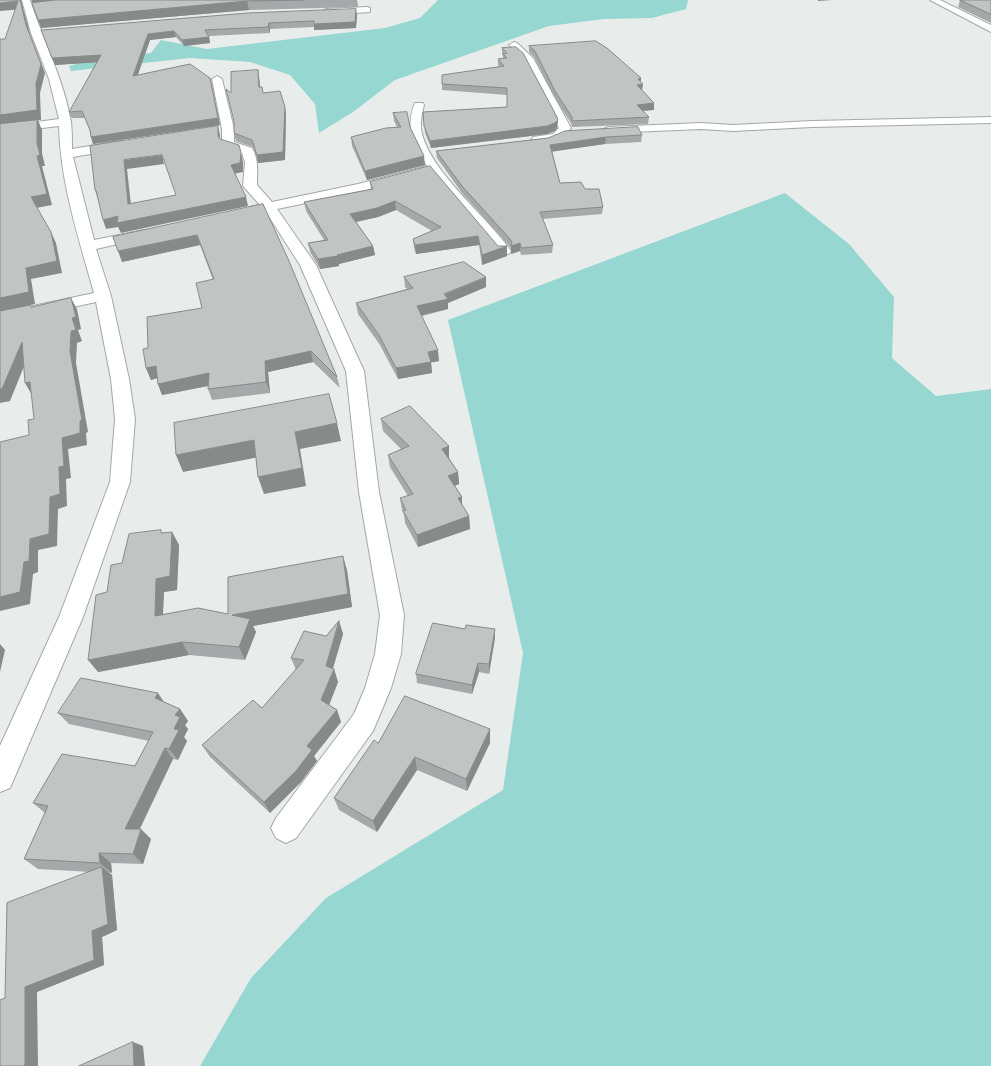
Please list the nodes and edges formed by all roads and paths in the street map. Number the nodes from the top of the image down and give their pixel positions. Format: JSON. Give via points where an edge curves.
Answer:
{"nodes":[{"id":1,"x":938,"y":2,"type":"edge"},
{"id":2,"x":958,"y":3,"type":"dead end"},
{"id":3,"x":31,"y":5,"type":"edge"},
{"id":4,"x":367,"y":10,"type":"dead end"},
{"id":5,"x":320,"y":12,"type":"edge"},
{"id":6,"x":991,"y":30,"type":"edge"},
{"id":7,"x":514,"y":45,"type":"dead end"},
{"id":8,"x":217,"y":79,"type":"dead end"},
{"id":9,"x":419,"y":105,"type":"dead end"},
{"id":10,"x":991,"y":120,"type":"edge"},
{"id":11,"x":65,"y":122,"type":"junction"},
{"id":12,"x":228,"y":129,"type":"junction"},
{"id":13,"x":0,"y":130,"type":"edge"},
{"id":14,"x":213,"y":131,"type":"edge"},
{"id":15,"x":594,"y":131,"type":"edge"},
{"id":16,"x":578,"y":132,"type":"edge"},
{"id":17,"x":563,"y":133,"type":"junction"},
{"id":18,"x":524,"y":142,"type":"edge"},
{"id":19,"x":136,"y":143,"type":"edge"},
{"id":20,"x":441,"y":152,"type":"edge"},
{"id":21,"x":66,"y":154,"type":"junction"},
{"id":22,"x":426,"y":154,"type":"junction"},
{"id":23,"x":434,"y":168,"type":"junction"},
{"id":24,"x":269,"y":207,"type":"junction"},
{"id":25,"x":246,"y":212,"type":"edge"},
{"id":26,"x":156,"y":232,"type":"edge"},
{"id":27,"x":88,"y":246,"type":"junction"},
{"id":28,"x":504,"y":251,"type":"edge"},
{"id":29,"x":103,"y":296,"type":"junction"},
{"id":30,"x":0,"y":318,"type":"edge"},
{"id":31,"x":0,"y":778,"type":"edge"},
{"id":32,"x":286,"y":828,"type":"dead end"}],
"edges":[{"from":1,"to":2,"type":"street"},
{"from":1,"to":6,"type":"street"},
{"from":3,"to":11,"type":"street"},
{"from":4,"to":5,"type":"street"},
{"from":7,"to":17,"type":"street","via":[[528,58],[566,128]]},
{"from":8,"to":12,"type":"street"},
{"from":9,"to":22,"type":"street","via":[[415,126]]},
{"from":10,"to":15,"type":"street","via":[[733,128],[701,126]]},
{"from":11,"to":13,"type":"street"},
{"from":11,"to":21,"type":"street"},
{"from":12,"to":14,"type":"street"},
{"from":12,"to":24,"type":"street","via":[[228,144],[248,151],[251,162],[250,186]]},
{"from":16,"to":17,"type":"street"},
{"from":17,"to":18,"type":"street","via":[[557,137]]},
{"from":19,"to":21,"type":"street"},
{"from":20,"to":22,"type":"street"},
{"from":21,"to":27,"type":"street"},
{"from":22,"to":23,"type":"street"},
{"from":23,"to":24,"type":"street","via":[[359,188]]},
{"from":23,"to":28,"type":"street"},
{"from":24,"to":25,"type":"street"},
{"from":24,"to":32,"type":"street","via":[[308,265],[355,371],[369,492],[392,615],[388,654],[364,722]]},
{"from":26,"to":27,"type":"street"},
{"from":27,"to":29,"type":"street"},
{"from":29,"to":30,"type":"street"},
{"from":29,"to":31,"type":"street","via":[[120,379],[125,419],[120,482],[71,617]]}]}
